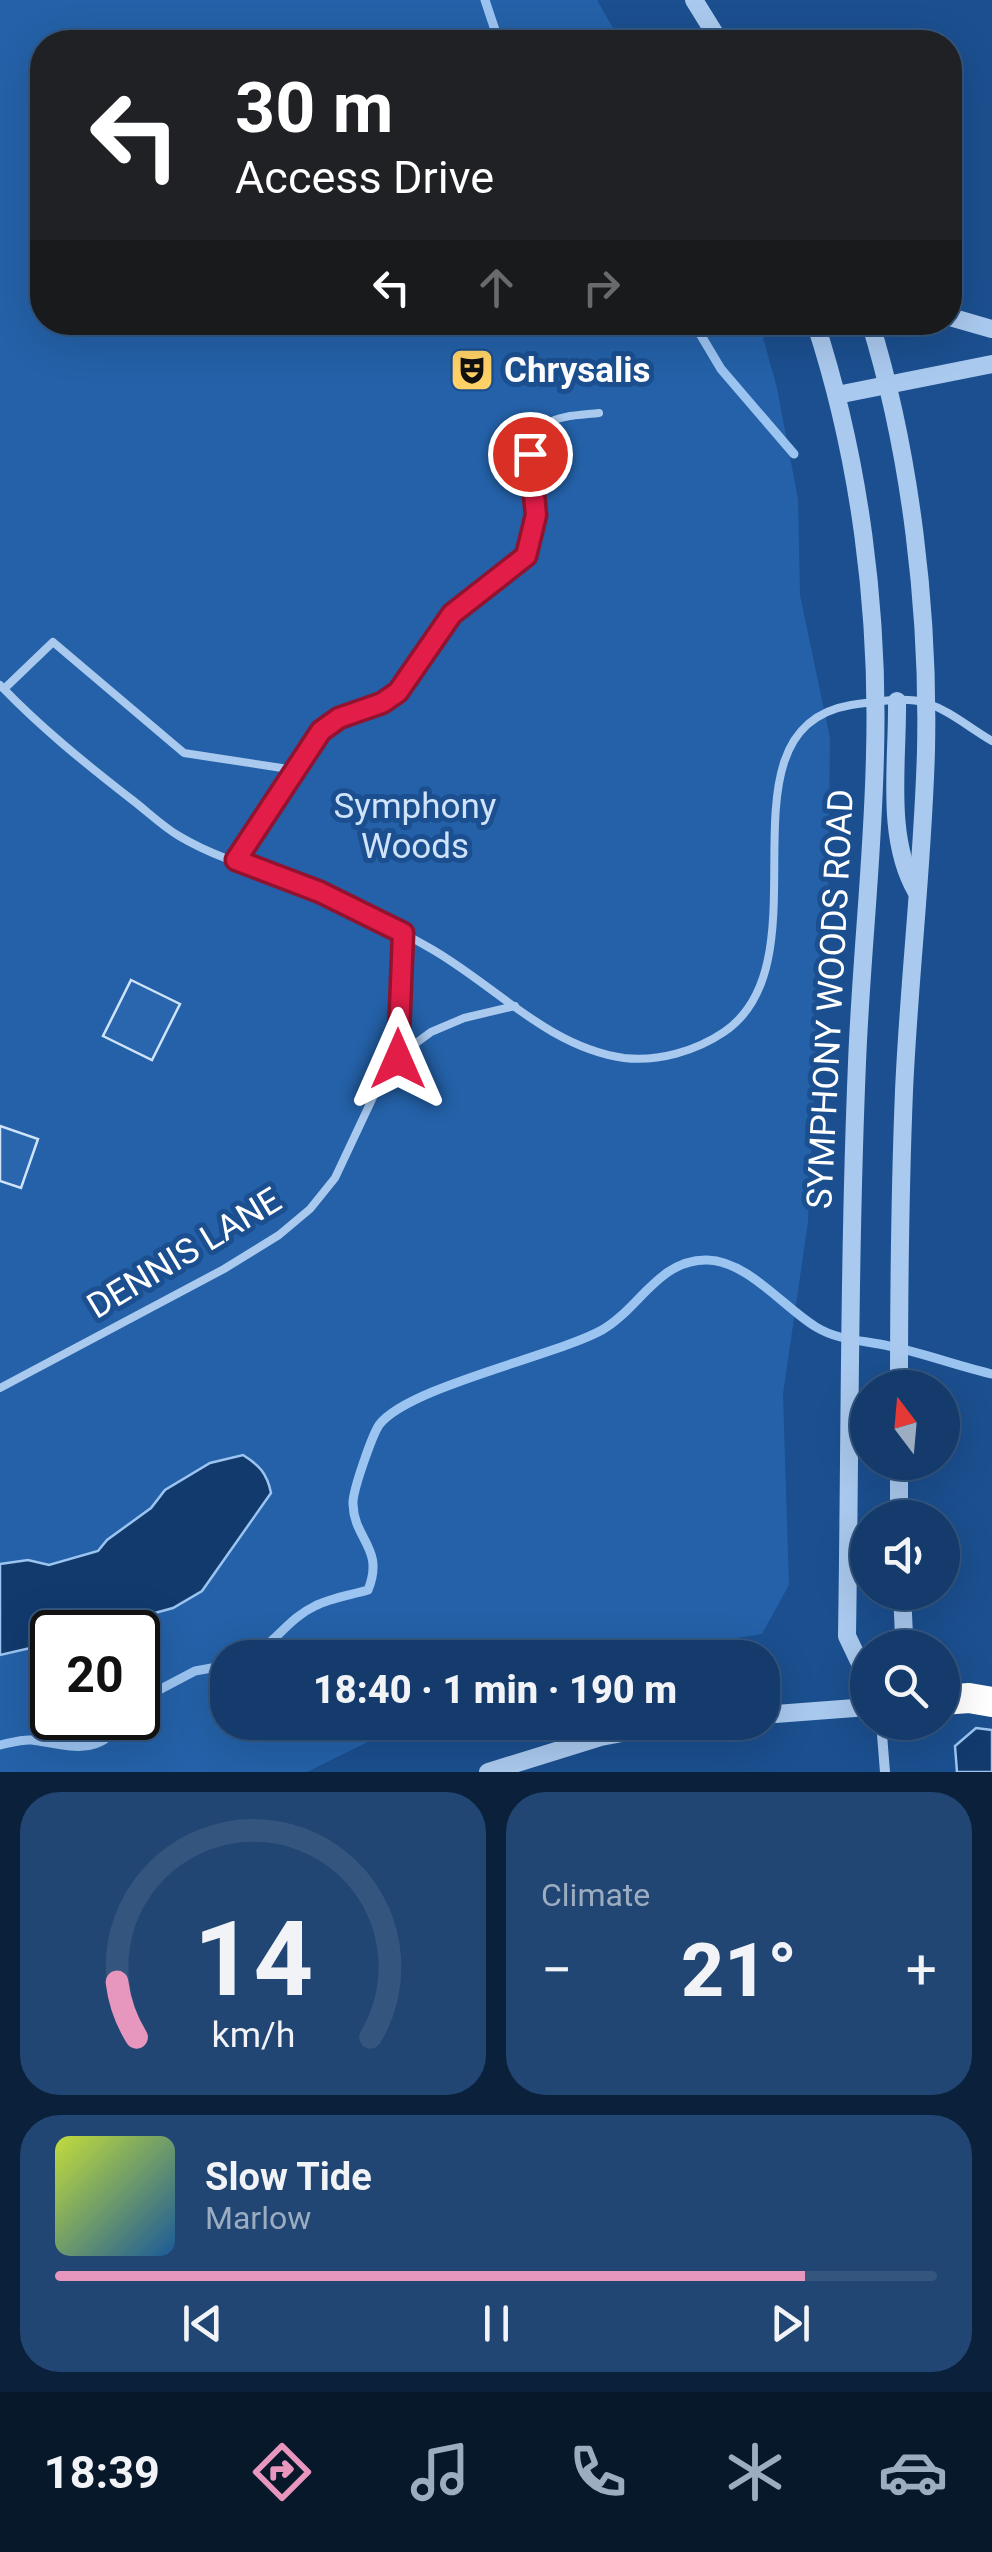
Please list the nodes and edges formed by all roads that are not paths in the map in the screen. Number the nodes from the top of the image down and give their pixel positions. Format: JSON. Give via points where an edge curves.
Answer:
{"nodes":[{"id":1,"x":694,"y":0,"type":"edge"},
{"id":2,"x":713,"y":30,"type":"edge"},
{"id":3,"x":962,"y":320,"type":"edge"},
{"id":4,"x":992,"y":329,"type":"edge"},
{"id":5,"x":819,"y":335,"type":"edge"},
{"id":6,"x":874,"y":335,"type":"edge"},
{"id":7,"x":992,"y":364,"type":"edge"},
{"id":8,"x":887,"y":385,"type":"junction"},
{"id":9,"x":837,"y":395,"type":"junction"},
{"id":10,"x":599,"y":413,"type":"dead end"},
{"id":11,"x":2,"y":687,"type":"edge"},
{"id":12,"x":898,"y":701,"type":"junction"},
{"id":13,"x":875,"y":702,"type":"junction"},
{"id":14,"x":926,"y":702,"type":"junction"},
{"id":15,"x":992,"y":741,"type":"edge"},
{"id":16,"x":295,"y":770,"type":"junction"},
{"id":17,"x":236,"y":860,"type":"junction"},
{"id":18,"x":916,"y":892,"type":"junction"},
{"id":19,"x":403,"y":933,"type":"junction"},
{"id":20,"x":515,"y":1006,"type":"junction"},
{"id":21,"x":398,"y":1059,"type":"junction"},
{"id":22,"x":899,"y":1370,"type":"edge"},
{"id":23,"x":0,"y":1388,"type":"edge"},
{"id":24,"x":850,"y":1642,"type":"edge"},
{"id":25,"x":960,"y":1699,"type":"edge"},
{"id":26,"x":992,"y":1702,"type":"edge"},
{"id":27,"x":850,"y":1708,"type":"edge"},
{"id":28,"x":780,"y":1713,"type":"edge"},
{"id":29,"x":590,"y":1740,"type":"edge"},
{"id":30,"x":882,"y":1740,"type":"edge"},
{"id":31,"x":488,"y":1772,"type":"edge"},
{"id":32,"x":885,"y":1772,"type":"edge"}],
"edges":[{"from":1,"to":2,"type":"street"},
{"from":3,"to":4,"type":"street"},
{"from":5,"to":9,"type":"street","name":"SYMPHONY WOODS ROAD"},
{"from":6,"to":8,"type":"street"},
{"from":7,"to":8,"type":"street"},
{"from":8,"to":9,"type":"street"},
{"from":8,"to":14,"type":"street","via":[[917,570]]},
{"from":9,"to":13,"type":"street","name":"SYMPHONY WOODS ROAD","via":[[869,600]]},
{"from":10,"to":16,"type":"lane","via":[[560,419],[536,435],[530,473],[536,515],[526,556],[452,614],[398,692],[321,731]]},
{"from":11,"to":16,"type":"lane","via":[[53,642],[184,753]]},
{"from":11,"to":17,"type":"lane","via":[[179,836]]},
{"from":12,"to":13,"type":"lane"},
{"from":12,"to":14,"type":"lane"},
{"from":12,"to":18,"type":"street","via":[[898,834],[903,868]]},
{"from":13,"to":20,"type":"lane","via":[[815,720],[788,750],[776,794],[770,954],[764,980],[727,1030],[682,1052],[624,1058],[577,1044]]},
{"from":13,"to":24,"type":"street","name":"SYMPHONY WOODS ROAD","via":[[849,1298]]},
{"from":14,"to":15,"type":"lane"},
{"from":14,"to":18,"type":"street"},
{"from":16,"to":17,"type":"lane"},
{"from":17,"to":19,"type":"lane"},
{"from":18,"to":22,"type":"street"},
{"from":19,"to":20,"type":"lane"},
{"from":19,"to":21,"type":"lane"},
{"from":20,"to":21,"type":"lane","name":"DENNIS LANE","via":[[431,1032]]},
{"from":21,"to":23,"type":"lane","name":"DENNIS LANE","via":[[383,1076],[334,1178],[280,1235]]},
{"from":25,"to":26,"type":"highway"},
{"from":27,"to":28,"type":"street"},
{"from":29,"to":31,"type":"street"},
{"from":30,"to":32,"type":"street"}]}
